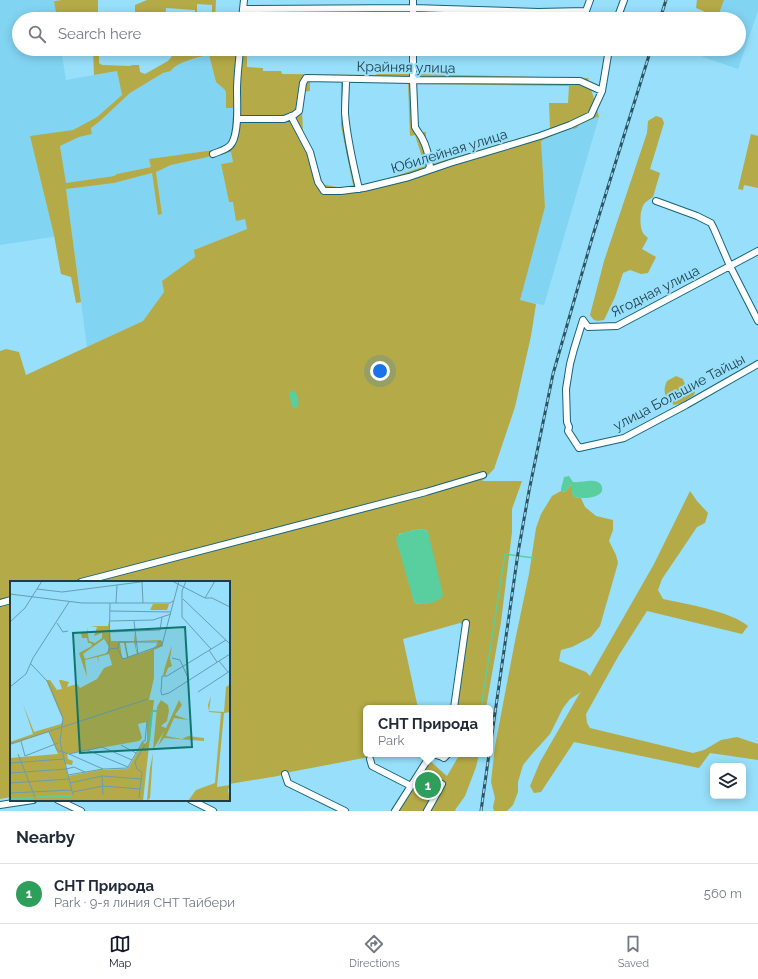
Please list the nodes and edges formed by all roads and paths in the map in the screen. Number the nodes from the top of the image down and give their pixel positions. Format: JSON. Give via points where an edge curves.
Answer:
{"nodes":[{"id":1,"x":244,"y":0,"type":"edge"},
{"id":2,"x":413,"y":0,"type":"edge"},
{"id":3,"x":590,"y":0,"type":"edge"},
{"id":4,"x":624,"y":0,"type":"edge"},
{"id":5,"x":413,"y":8,"type":"junction"},
{"id":6,"x":243,"y":9,"type":"junction"},
{"id":7,"x":243,"y":12,"type":"edge"},
{"id":8,"x":413,"y":12,"type":"edge"},
{"id":9,"x":620,"y":12,"type":"edge"},
{"id":10,"x":239,"y":56,"type":"edge"},
{"id":11,"x":413,"y":56,"type":"edge"},
{"id":12,"x":608,"y":56,"type":"edge"},
{"id":13,"x":346,"y":79,"type":"junction"},
{"id":14,"x":413,"y":80,"type":"junction"},
{"id":15,"x":602,"y":91,"type":"junction"},
{"id":16,"x":291,"y":116,"type":"junction"},
{"id":17,"x":237,"y":119,"type":"junction"},
{"id":18,"x":213,"y":154,"type":"dead end"},
{"id":19,"x":428,"y":170,"type":"junction"},
{"id":20,"x":359,"y":189,"type":"junction"},
{"id":21,"x":656,"y":202,"type":"dead end"},
{"id":22,"x":758,"y":251,"type":"edge"},
{"id":23,"x":730,"y":266,"type":"junction"},
{"id":24,"x":758,"y":321,"type":"edge"},
{"id":25,"x":758,"y":364,"type":"edge"},
{"id":26,"x":566,"y":389,"type":"joint"},
{"id":27,"x":483,"y":475,"type":"dead end"},
{"id":28,"x":85,"y":581,"type":"edge"},
{"id":29,"x":10,"y":600,"type":"edge"},
{"id":30,"x":0,"y":603,"type":"edge"},
{"id":31,"x":466,"y":623,"type":"dead end"},
{"id":32,"x":454,"y":705,"type":"edge"},
{"id":33,"x":429,"y":757,"type":"edge"},
{"id":34,"x":370,"y":759,"type":"dead end"},
{"id":35,"x":285,"y":774,"type":"dead end"},
{"id":36,"x":442,"y":784,"type":"dead end"},
{"id":37,"x":411,"y":786,"type":"junction"},
{"id":38,"x":26,"y":801,"type":"edge"},
{"id":39,"x":60,"y":801,"type":"edge"},
{"id":40,"x":193,"y":801,"type":"edge"},
{"id":41,"x":0,"y":805,"type":"edge"},
{"id":42,"x":81,"y":811,"type":"edge"},
{"id":43,"x":213,"y":811,"type":"edge"},
{"id":44,"x":345,"y":811,"type":"edge"},
{"id":45,"x":395,"y":811,"type":"edge"},
{"id":46,"x":426,"y":811,"type":"edge"}],
"edges":[{"from":1,"to":6,"type":"street"},
{"from":2,"to":5,"type":"street"},
{"from":3,"to":5,"type":"street","via":[[586,10],[538,12]]},
{"from":4,"to":9,"type":"street"},
{"from":5,"to":6,"type":"street"},
{"from":5,"to":8,"type":"street"},
{"from":6,"to":7,"type":"street"},
{"from":10,"to":17,"type":"street"},
{"from":11,"to":14,"type":"street"},
{"from":12,"to":15,"type":"street","name":"Юбилейная улица"},
{"from":13,"to":14,"type":"street","name":"Крайняя улица"},
{"from":13,"to":16,"type":"street","name":"Крайняя улица","via":[[306,78],[299,111]]},
{"from":13,"to":20,"type":"street","via":[[345,113],[351,157]]},
{"from":14,"to":15,"type":"street","name":"Крайняя улица","via":[[580,81]]},
{"from":14,"to":19,"type":"street","via":[[415,127],[422,137],[429,157]]},
{"from":15,"to":19,"type":"street","name":"Юбилейная улица","via":[[591,115],[570,125]]},
{"from":16,"to":17,"type":"street"},
{"from":16,"to":20,"type":"street","name":"Юбилейная улица","via":[[310,152],[318,182],[324,191]]},
{"from":17,"to":18,"type":"street","via":[[232,144]]},
{"from":19,"to":20,"type":"street","name":"Юбилейная улица"},
{"from":21,"to":23,"type":"street","via":[[710,223]]},
{"from":22,"to":23,"type":"street","name":"Ягодная улица"},
{"from":23,"to":24,"type":"street"},
{"from":23,"to":26,"type":"street","name":"Ягодная улица","via":[[617,326],[588,327],[583,320],[570,364]]},
{"from":25,"to":26,"type":"street","name":"улица Большие Тайцы","via":[[624,438],[579,448],[568,431]]},
{"from":27,"to":28,"type":"street"},
{"from":29,"to":30,"type":"street"},
{"from":31,"to":32,"type":"street"},
{"from":33,"to":37,"type":"street"},
{"from":34,"to":37,"type":"street","via":[[372,766]]},
{"from":35,"to":44,"type":"street","via":[[288,783]]},
{"from":36,"to":46,"type":"street"},
{"from":37,"to":45,"type":"street"},
{"from":38,"to":41,"type":"street"},
{"from":39,"to":42,"type":"street"},
{"from":40,"to":43,"type":"street"}]}
